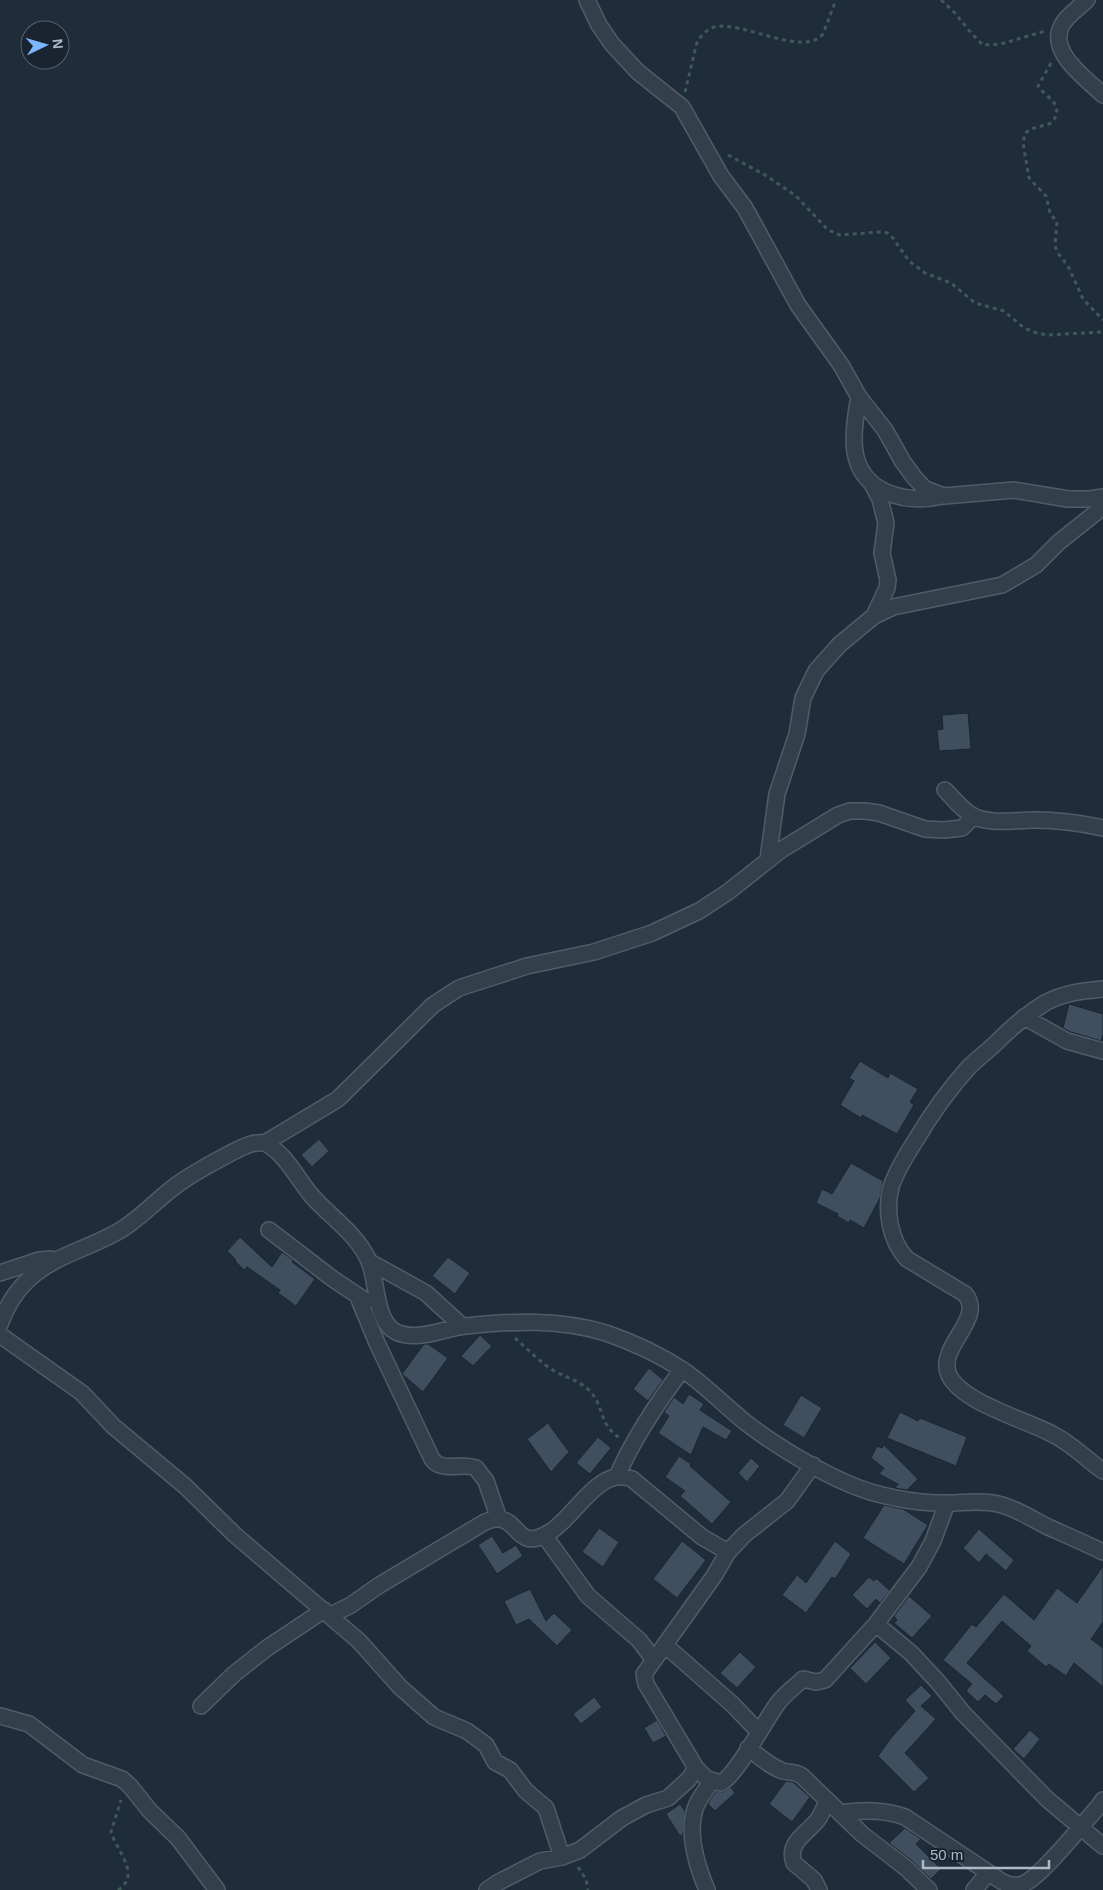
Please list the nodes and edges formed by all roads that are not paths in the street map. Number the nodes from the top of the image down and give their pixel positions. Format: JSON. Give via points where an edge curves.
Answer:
{"nodes":[{"id":1,"x":587,"y":0,"type":"edge"},
{"id":2,"x":1087,"y":0,"type":"edge"},
{"id":3,"x":1103,"y":95,"type":"edge"},
{"id":4,"x":859,"y":397,"type":"junction"},
{"id":5,"x":872,"y":484,"type":"junction"},
{"id":6,"x":944,"y":496,"type":"junction"},
{"id":7,"x":1103,"y":497,"type":"edge"},
{"id":8,"x":1103,"y":507,"type":"edge"},
{"id":9,"x":874,"y":616,"type":"junction"},
{"id":10,"x":945,"y":790,"type":"dead end"},
{"id":11,"x":974,"y":816,"type":"junction"},
{"id":12,"x":1103,"y":828,"type":"edge"},
{"id":13,"x":768,"y":859,"type":"junction"},
{"id":14,"x":1103,"y":989,"type":"edge"},
{"id":15,"x":1024,"y":1017,"type":"junction"},
{"id":16,"x":1103,"y":1051,"type":"edge"},
{"id":17,"x":265,"y":1143,"type":"junction"},
{"id":18,"x":269,"y":1230,"type":"dead end"},
{"id":19,"x":58,"y":1258,"type":"junction"},
{"id":20,"x":370,"y":1262,"type":"junction"},
{"id":21,"x":0,"y":1273,"type":"edge"},
{"id":22,"x":358,"y":1297,"type":"junction"},
{"id":23,"x":380,"y":1309,"type":"junction"},
{"id":24,"x":0,"y":1324,"type":"edge"},
{"id":25,"x":462,"y":1326,"type":"junction"},
{"id":26,"x":0,"y":1335,"type":"edge"},
{"id":27,"x":682,"y":1370,"type":"junction"},
{"id":28,"x":813,"y":1465,"type":"junction"},
{"id":29,"x":1103,"y":1471,"type":"edge"},
{"id":30,"x":617,"y":1476,"type":"junction"},
{"id":31,"x":946,"y":1503,"type":"junction"},
{"id":32,"x":499,"y":1519,"type":"junction"},
{"id":33,"x":544,"y":1535,"type":"junction"},
{"id":34,"x":728,"y":1552,"type":"junction"},
{"id":35,"x":1103,"y":1552,"type":"edge"},
{"id":36,"x":327,"y":1613,"type":"junction"},
{"id":37,"x":876,"y":1624,"type":"junction"},
{"id":38,"x":666,"y":1646,"type":"junction"},
{"id":39,"x":654,"y":1660,"type":"junction"},
{"id":40,"x":201,"y":1706,"type":"dead end"},
{"id":41,"x":0,"y":1716,"type":"edge"},
{"id":42,"x":759,"y":1732,"type":"junction"},
{"id":43,"x":748,"y":1748,"type":"junction"},
{"id":44,"x":696,"y":1768,"type":"junction"},
{"id":45,"x":712,"y":1782,"type":"junction"},
{"id":46,"x":1103,"y":1800,"type":"edge"},
{"id":47,"x":827,"y":1801,"type":"junction"},
{"id":48,"x":840,"y":1813,"type":"junction"},
{"id":49,"x":1080,"y":1826,"type":"junction"},
{"id":50,"x":1103,"y":1846,"type":"edge"},
{"id":51,"x":565,"y":1856,"type":"junction"},
{"id":52,"x":988,"y":1873,"type":"junction"},
{"id":53,"x":217,"y":1890,"type":"edge"},
{"id":54,"x":487,"y":1890,"type":"edge"},
{"id":55,"x":707,"y":1890,"type":"edge"},
{"id":56,"x":819,"y":1890,"type":"edge"},
{"id":57,"x":929,"y":1890,"type":"edge"},
{"id":58,"x":974,"y":1890,"type":"edge"}],
"edges":[{"from":1,"to":4,"type":"street","via":[[612,44],[638,72],[682,107],[721,176],[745,208],[798,305],[841,365]]},
{"from":2,"to":3,"type":"street","via":[[1067,18],[1060,28],[1059,39],[1069,63]]},
{"from":4,"to":5,"type":"street","via":[[855,421],[856,452],[862,474]]},
{"from":4,"to":6,"type":"street","via":[[885,430],[914,477],[931,492]]},
{"from":5,"to":6,"type":"street","via":[[905,498],[920,500]]},
{"from":5,"to":9,"type":"street","via":[[886,523],[882,553],[888,580],[888,588]]},
{"from":6,"to":7,"type":"street","via":[[1014,490],[1068,499]]},
{"from":8,"to":9,"type":"street","via":[[1036,565],[1002,585],[893,607]]},
{"from":9,"to":13,"type":"street","via":[[839,645],[816,671],[803,698],[797,734],[777,794]]},
{"from":10,"to":11,"type":"street"},
{"from":11,"to":12,"type":"street","via":[[997,821],[1035,820]]},
{"from":11,"to":13,"type":"street","via":[[962,828],[944,830],[925,829],[880,813],[850,811],[825,822]]},
{"from":13,"to":17,"type":"street","via":[[699,911],[652,933],[594,952],[527,966],[459,988],[433,1005],[338,1099]]},
{"from":14,"to":15,"type":"street","via":[[1063,994]]},
{"from":15,"to":16,"type":"street","via":[[1067,1041]]},
{"from":15,"to":29,"type":"street","via":[[970,1066],[925,1124],[891,1188],[891,1225],[896,1244],[907,1259],[969,1299],[969,1315],[947,1361],[952,1381],[992,1408],[1053,1434]]},
{"from":17,"to":19,"type":"street","via":[[248,1145],[205,1166],[123,1228],[98,1243]]},
{"from":17,"to":20,"type":"street","via":[[276,1151],[312,1196],[344,1225]]},
{"from":18,"to":22,"type":"street"},
{"from":19,"to":21,"type":"street","via":[[39,1260]]},
{"from":19,"to":24,"type":"street","via":[[27,1280],[11,1300]]},
{"from":20,"to":23,"type":"street"},
{"from":20,"to":25,"type":"street","via":[[426,1293]]},
{"from":22,"to":23,"type":"street"},
{"from":22,"to":32,"type":"street","via":[[432,1459],[437,1465],[476,1468],[486,1480]]},
{"from":23,"to":25,"type":"street","via":[[389,1327],[406,1335],[441,1332]]},
{"from":25,"to":27,"type":"street","via":[[544,1322],[575,1326],[642,1348]]},
{"from":26,"to":36,"type":"street","via":[[82,1393],[113,1426]]},
{"from":27,"to":28,"type":"street","via":[[747,1423]]},
{"from":27,"to":30,"type":"street","via":[[632,1446]]},
{"from":28,"to":31,"type":"street","via":[[875,1493]]},
{"from":28,"to":34,"type":"street","via":[[787,1501]]},
{"from":30,"to":33,"type":"street","via":[[600,1484],[567,1518]]},
{"from":30,"to":34,"type":"street","via":[[632,1480],[696,1532]]},
{"from":31,"to":35,"type":"street","via":[[984,1502],[1014,1509]]},
{"from":31,"to":37,"type":"street","via":[[933,1541],[918,1567]]},
{"from":32,"to":33,"type":"street","via":[[524,1538]]},
{"from":32,"to":36,"type":"street","via":[[485,1522],[351,1605]]},
{"from":33,"to":39,"type":"street","via":[[588,1596],[639,1640]]},
{"from":34,"to":38,"type":"street"},
{"from":36,"to":40,"type":"street","via":[[267,1648]]},
{"from":36,"to":51,"type":"street","via":[[434,1717],[467,1731],[486,1746],[496,1762],[510,1770],[526,1791],[543,1804]]},
{"from":37,"to":42,"type":"street","via":[[825,1680],[803,1679],[787,1692]]},
{"from":37,"to":49,"type":"street","via":[[922,1664],[963,1713],[1047,1799]]},
{"from":38,"to":39,"type":"street"},
{"from":38,"to":42,"type":"street"},
{"from":39,"to":44,"type":"street","via":[[644,1674],[645,1681]]},
{"from":41,"to":53,"type":"street","via":[[29,1724],[83,1765],[122,1779],[178,1838]]},
{"from":42,"to":43,"type":"street"},
{"from":43,"to":45,"type":"street","via":[[727,1779],[721,1783]]},
{"from":43,"to":47,"type":"street","via":[[778,1769],[797,1773]]},
{"from":44,"to":45,"type":"street"},
{"from":44,"to":51,"type":"street","via":[[668,1798],[622,1818],[591,1843]]},
{"from":45,"to":55,"type":"street","via":[[695,1809],[692,1828],[696,1856]]},
{"from":46,"to":49,"type":"street"},
{"from":47,"to":48,"type":"street"},
{"from":47,"to":56,"type":"street","via":[[817,1820],[792,1851],[794,1863],[814,1880]]},
{"from":48,"to":52,"type":"street","via":[[871,1811],[905,1817]]},
{"from":48,"to":57,"type":"street"},
{"from":49,"to":50,"type":"street"},
{"from":49,"to":52,"type":"street","via":[[1038,1874],[1026,1883],[1008,1884]]},
{"from":51,"to":54,"type":"street","via":[[540,1861]]},
{"from":52,"to":58,"type":"street"}]}
